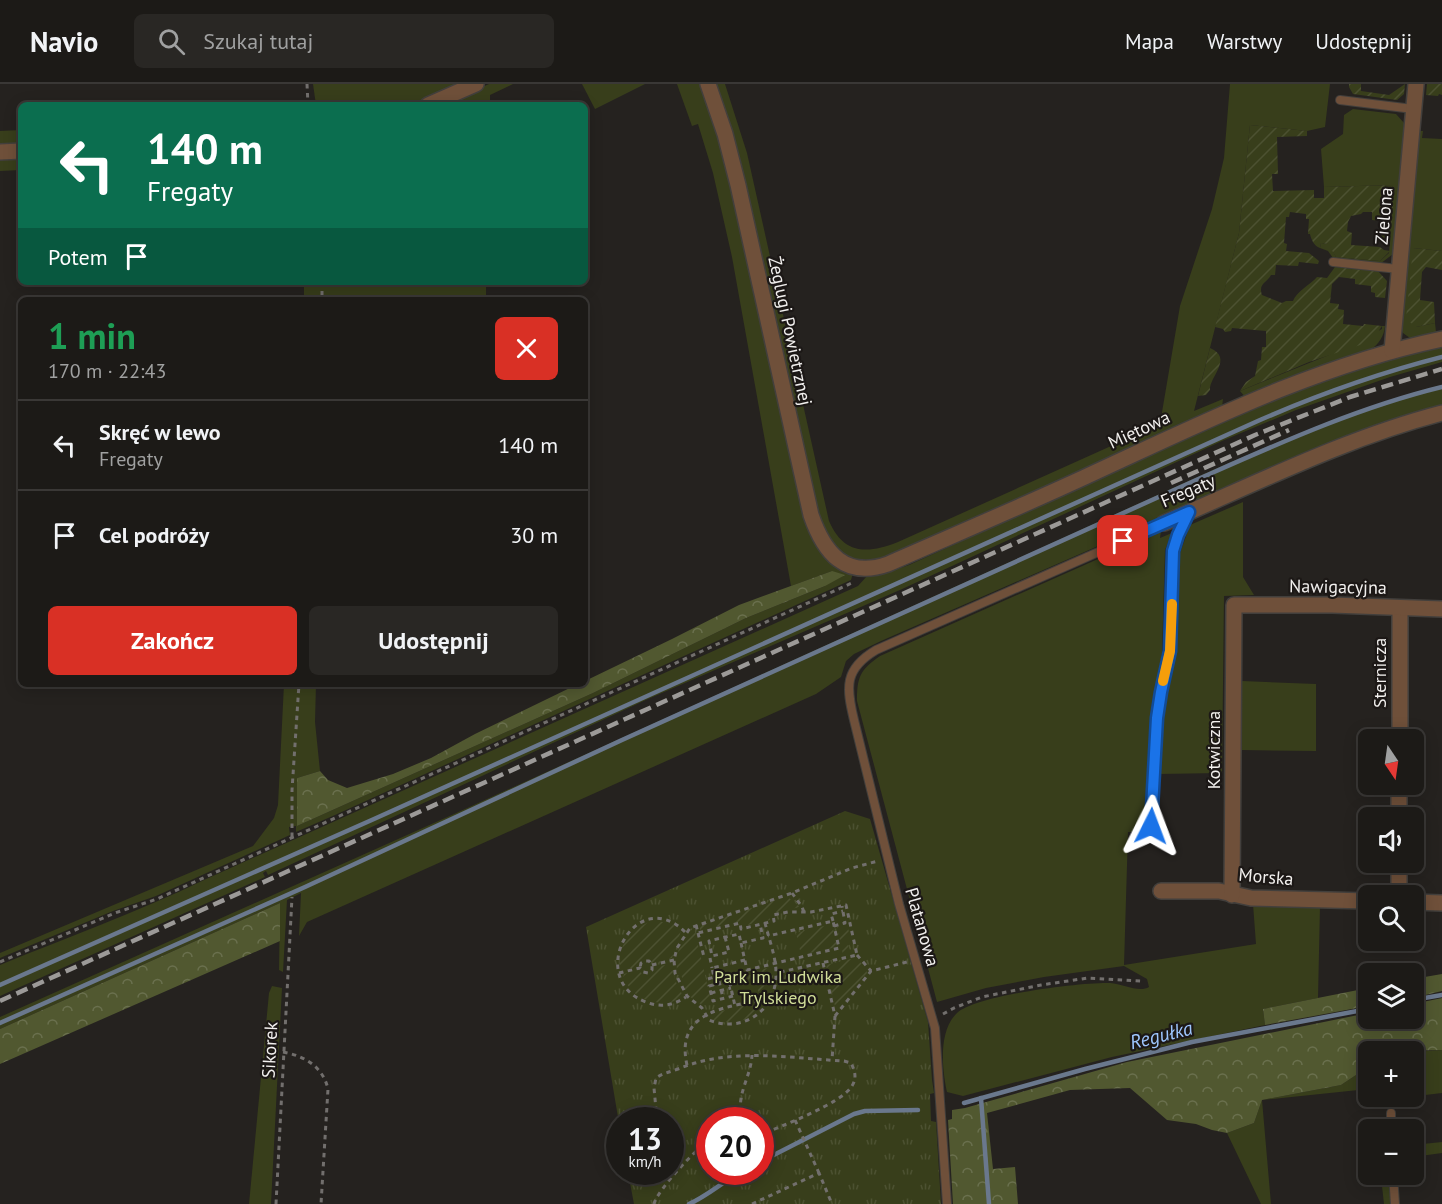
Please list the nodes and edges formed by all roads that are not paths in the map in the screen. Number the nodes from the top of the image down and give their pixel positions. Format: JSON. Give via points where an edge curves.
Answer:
{"nodes":[{"id":1,"x":476,"y":84,"type":"edge"},
{"id":2,"x":708,"y":84,"type":"edge"},
{"id":3,"x":1416,"y":84,"type":"edge"},
{"id":4,"x":1340,"y":100,"type":"dead end"},
{"id":5,"x":436,"y":102,"type":"edge"},
{"id":6,"x":1413,"y":109,"type":"junction"},
{"id":7,"x":18,"y":151,"type":"edge"},
{"id":8,"x":0,"y":152,"type":"edge"},
{"id":9,"x":1333,"y":262,"type":"dead end"},
{"id":10,"x":1398,"y":269,"type":"junction"},
{"id":11,"x":1442,"y":339,"type":"edge"},
{"id":12,"x":1392,"y":351,"type":"junction"},
{"id":13,"x":1442,"y":413,"type":"edge"},
{"id":14,"x":1189,"y":512,"type":"junction"},
{"id":15,"x":1164,"y":523,"type":"joint"},
{"id":16,"x":861,"y":568,"type":"joint"},
{"id":17,"x":1234,"y":605,"type":"joint"},
{"id":18,"x":1400,"y":608,"type":"junction"},
{"id":19,"x":1442,"y":609,"type":"edge"},
{"id":20,"x":858,"y":663,"type":"joint"},
{"id":21,"x":1400,"y":729,"type":"edge"},
{"id":22,"x":1151,"y":826,"type":"dead end"},
{"id":23,"x":1161,"y":891,"type":"dead end"},
{"id":24,"x":1232,"y":895,"type":"junction"},
{"id":25,"x":1358,"y":901,"type":"edge"},
{"id":26,"x":1424,"y":902,"type":"edge"},
{"id":27,"x":1442,"y":903,"type":"edge"},
{"id":28,"x":1391,"y":1113,"type":"dead end"},
{"id":29,"x":1391,"y":1119,"type":"edge"},
{"id":30,"x":1394,"y":1185,"type":"edge"},
{"id":31,"x":947,"y":1204,"type":"edge"},
{"id":32,"x":1395,"y":1204,"type":"edge"}],
"edges":[{"from":1,"to":5,"type":"street"},
{"from":2,"to":16,"type":"street","name":"Żeglugi Powietrznej","via":[[738,185],[811,515],[829,552],[844,563]]},
{"from":3,"to":6,"type":"street","name":"Zielona"},
{"from":4,"to":6,"type":"lane"},
{"from":6,"to":10,"type":"street","name":"Zielona"},
{"from":7,"to":8,"type":"street"},
{"from":9,"to":10,"type":"lane"},
{"from":10,"to":12,"type":"street","name":"Zielona"},
{"from":11,"to":12,"type":"street","name":"Miętowa"},
{"from":12,"to":16,"type":"street","name":"Miętowa","via":[[1190,428],[888,564]]},
{"from":13,"to":14,"type":"street","name":"Fregaty","via":[[1341,447]]},
{"from":14,"to":15,"type":"street","name":"Fregaty"},
{"from":14,"to":22,"type":"lane","via":[[1173,551],[1170,651],[1157,718]]},
{"from":15,"to":20,"type":"lane","name":"Fregaty","via":[[876,650]]},
{"from":17,"to":18,"type":"street","name":"Nawigacyjna"},
{"from":17,"to":24,"type":"street","name":"Kotwiczna"},
{"from":18,"to":19,"type":"street","name":"Nawigacyjna"},
{"from":18,"to":21,"type":"street","name":"Sternicza"},
{"from":20,"to":31,"type":"lane","name":"Platanowa","via":[[850,677],[849,698],[888,859],[934,1020]]},
{"from":23,"to":24,"type":"street","name":"Morska","via":[[1219,891]]},
{"from":24,"to":25,"type":"street","name":"Morska"},
{"from":26,"to":27,"type":"street"},
{"from":28,"to":29,"type":"lane"},
{"from":30,"to":32,"type":"lane"}]}
